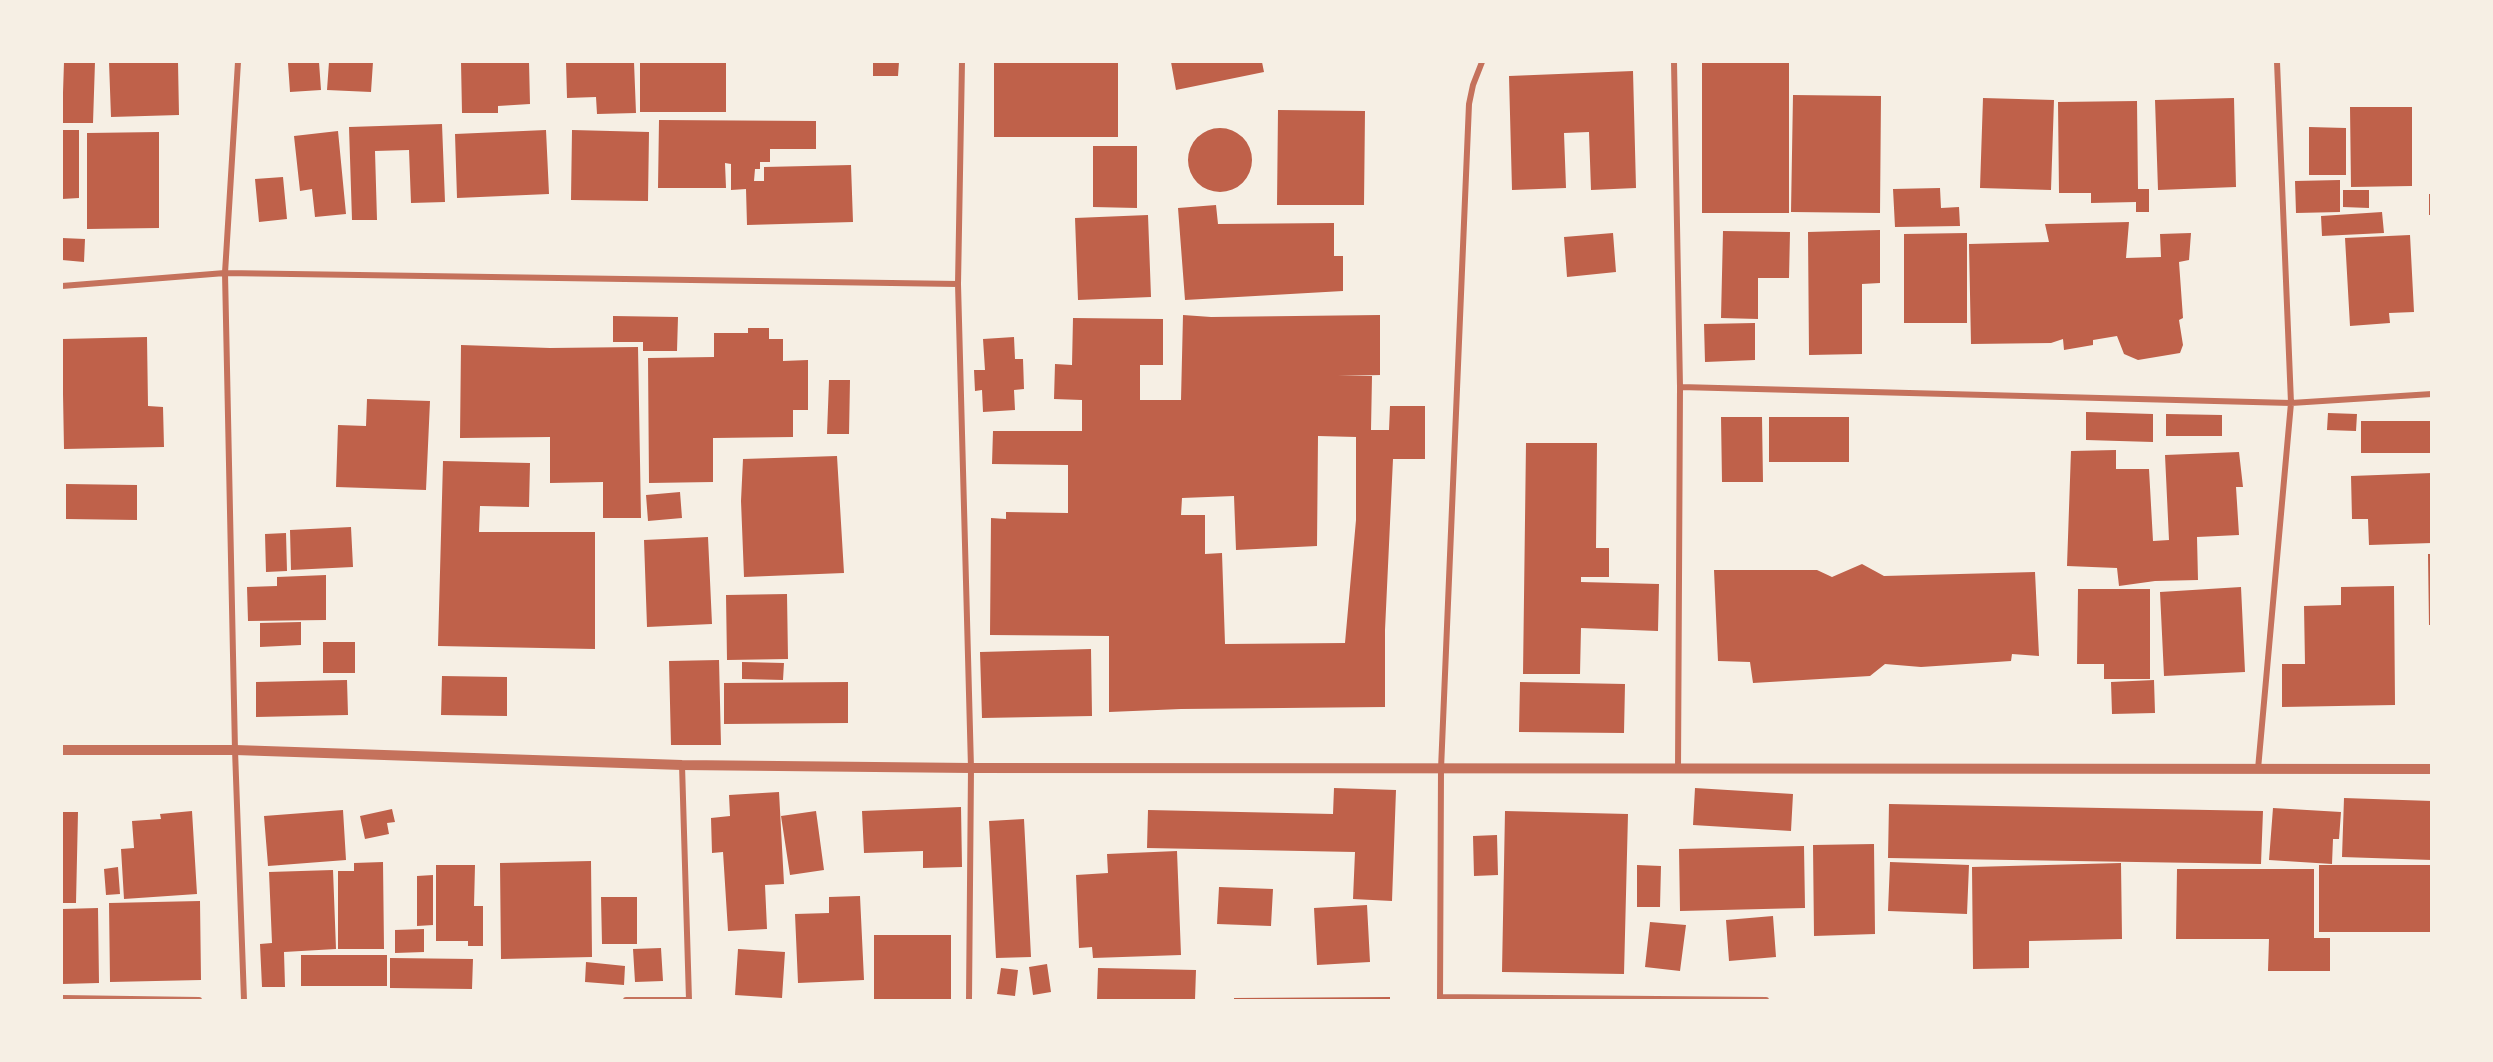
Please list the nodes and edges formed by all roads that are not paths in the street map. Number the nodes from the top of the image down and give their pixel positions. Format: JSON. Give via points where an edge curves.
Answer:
{"nodes":[{"id":1,"x":238,"y":62,"type":"edge"},
{"id":2,"x":962,"y":62,"type":"edge"},
{"id":3,"x":1482,"y":62,"type":"edge"},
{"id":4,"x":1674,"y":62,"type":"edge"},
{"id":5,"x":2277,"y":62,"type":"edge"},
{"id":6,"x":225,"y":273,"type":"junction"},
{"id":7,"x":958,"y":284,"type":"junction"},
{"id":8,"x":62,"y":286,"type":"edge"},
{"id":9,"x":1680,"y":387,"type":"junction"},
{"id":10,"x":2432,"y":394,"type":"edge"},
{"id":11,"x":2291,"y":403,"type":"junction"},
{"id":12,"x":62,"y":750,"type":"edge"},
{"id":13,"x":235,"y":750,"type":"junction"},
{"id":14,"x":682,"y":765,"type":"junction"},
{"id":15,"x":971,"y":768,"type":"junction"},
{"id":16,"x":1441,"y":769,"type":"junction"},
{"id":17,"x":1678,"y":769,"type":"junction"},
{"id":18,"x":2258,"y":769,"type":"junction"},
{"id":19,"x":2432,"y":769,"type":"edge"},
{"id":20,"x":62,"y":998,"type":"edge"},
{"id":21,"x":1440,"y":999,"type":"edge"},
{"id":22,"x":199,"y":1000,"type":"edge"},
{"id":23,"x":244,"y":1000,"type":"edge"},
{"id":24,"x":626,"y":1000,"type":"edge"},
{"id":25,"x":689,"y":1000,"type":"edge"},
{"id":26,"x":969,"y":1000,"type":"edge"},
{"id":27,"x":1767,"y":1000,"type":"edge"}],
"edges":[{"from":1,"to":6,"type":"street"},
{"from":2,"to":7,"type":"street"},
{"from":3,"to":16,"type":"street","via":[[1469,104]]},
{"from":4,"to":9,"type":"street"},
{"from":5,"to":11,"type":"street"},
{"from":6,"to":7,"type":"street"},
{"from":6,"to":8,"type":"street"},
{"from":6,"to":13,"type":"street"},
{"from":7,"to":15,"type":"street"},
{"from":9,"to":11,"type":"street"},
{"from":9,"to":17,"type":"street"},
{"from":10,"to":11,"type":"street"},
{"from":11,"to":18,"type":"street"},
{"from":12,"to":13,"type":"street"},
{"from":13,"to":14,"type":"street"},
{"from":13,"to":23,"type":"street"},
{"from":14,"to":15,"type":"street"},
{"from":14,"to":25,"type":"street"},
{"from":15,"to":16,"type":"street"},
{"from":15,"to":26,"type":"street"},
{"from":16,"to":17,"type":"street"},
{"from":16,"to":21,"type":"street"},
{"from":17,"to":18,"type":"street"},
{"from":18,"to":19,"type":"street"},
{"from":20,"to":22,"type":"street"},
{"from":21,"to":27,"type":"street"},
{"from":24,"to":25,"type":"street"}]}
